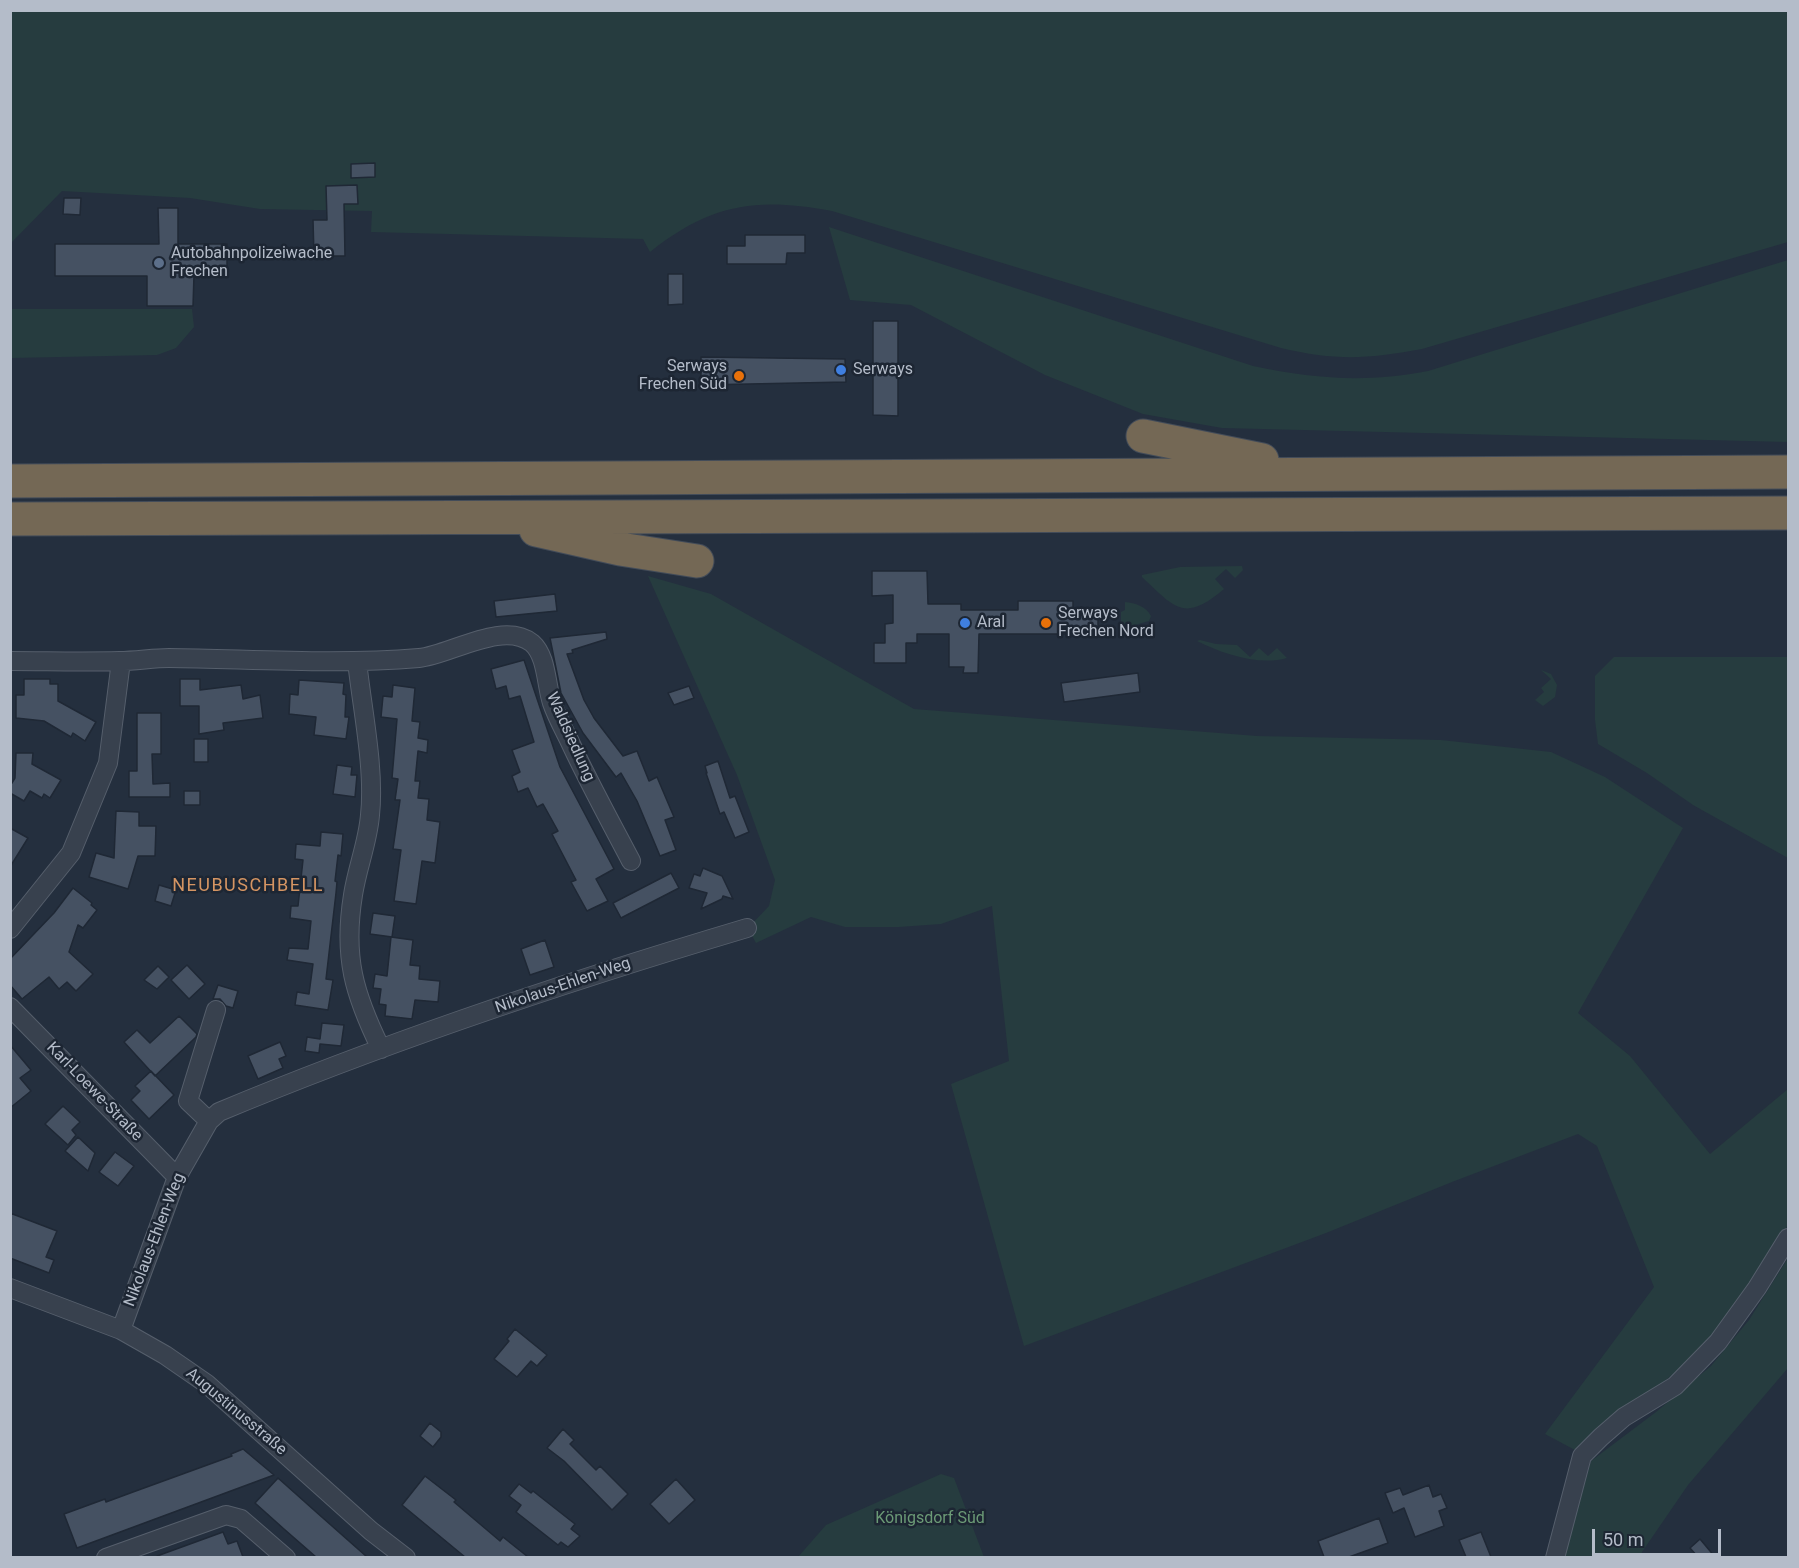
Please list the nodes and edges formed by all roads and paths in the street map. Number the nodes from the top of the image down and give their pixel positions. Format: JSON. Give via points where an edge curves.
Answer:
{"nodes":[{"id":1,"x":1143,"y":436,"type":"dead end"},
{"id":2,"x":1788,"y":472,"type":"edge"},
{"id":3,"x":1328,"y":473,"type":"junction"},
{"id":4,"x":10,"y":482,"type":"edge"},
{"id":5,"x":1788,"y":513,"type":"edge"},
{"id":6,"x":476,"y":517,"type":"junction"},
{"id":7,"x":10,"y":519,"type":"edge"},
{"id":8,"x":697,"y":561,"type":"dead end"},
{"id":9,"x":10,"y":661,"type":"edge"},
{"id":10,"x":121,"y":661,"type":"junction"},
{"id":11,"x":357,"y":661,"type":"junction"},
{"id":12,"x":631,"y":861,"type":"dead end"},
{"id":13,"x":747,"y":928,"type":"dead end"},
{"id":14,"x":10,"y":929,"type":"edge"},
{"id":15,"x":10,"y":1007,"type":"edge"},
{"id":16,"x":216,"y":1010,"type":"dead end"},
{"id":17,"x":381,"y":1049,"type":"junction"},
{"id":18,"x":208,"y":1121,"type":"junction"},
{"id":19,"x":177,"y":1177,"type":"junction"},
{"id":20,"x":1788,"y":1238,"type":"edge"},
{"id":21,"x":10,"y":1288,"type":"edge"},
{"id":22,"x":121,"y":1330,"type":"junction"},
{"id":23,"x":106,"y":1557,"type":"edge"},
{"id":24,"x":286,"y":1557,"type":"edge"},
{"id":25,"x":406,"y":1557,"type":"edge"},
{"id":26,"x":1556,"y":1557,"type":"edge"}],
"edges":[{"from":1,"to":3,"type":"highway"},
{"from":2,"to":3,"type":"highway"},
{"from":3,"to":4,"type":"highway"},
{"from":5,"to":6,"type":"highway"},
{"from":6,"to":7,"type":"highway"},
{"from":6,"to":8,"type":"highway","via":[[620,549]]},
{"from":9,"to":10,"type":"street"},
{"from":10,"to":11,"type":"street"},
{"from":10,"to":14,"type":"street","via":[[108,764],[71,853]]},
{"from":11,"to":12,"type":"street","name":"Waldsiedlung","via":[[422,658],[476,640],[508,636],[533,644],[541,657],[552,703]]},
{"from":11,"to":17,"type":"street","via":[[371,783],[370,816],[352,895],[348,942],[362,1010]]},
{"from":13,"to":17,"type":"street","name":"Nikolaus-Ehlen-Weg","via":[[624,964]]},
{"from":15,"to":19,"type":"street","name":"Karl-Loewe-Straße"},
{"from":16,"to":18,"type":"street","via":[[189,1101]]},
{"from":17,"to":18,"type":"street","name":"Nikolaus-Ehlen-Weg","via":[[219,1112]]},
{"from":18,"to":19,"type":"street","name":"Nikolaus-Ehlen-Weg"},
{"from":19,"to":22,"type":"street","name":"Nikolaus-Ehlen-Weg"},
{"from":20,"to":26,"type":"street","via":[[1718,1342],[1675,1386],[1624,1417],[1582,1456]]},
{"from":21,"to":22,"type":"street","name":"Augustinusstraße"},
{"from":22,"to":25,"type":"street","name":"Augustinusstraße","via":[[207,1384]]},
{"from":23,"to":24,"type":"street","via":[[226,1515],[242,1519]]}]}
